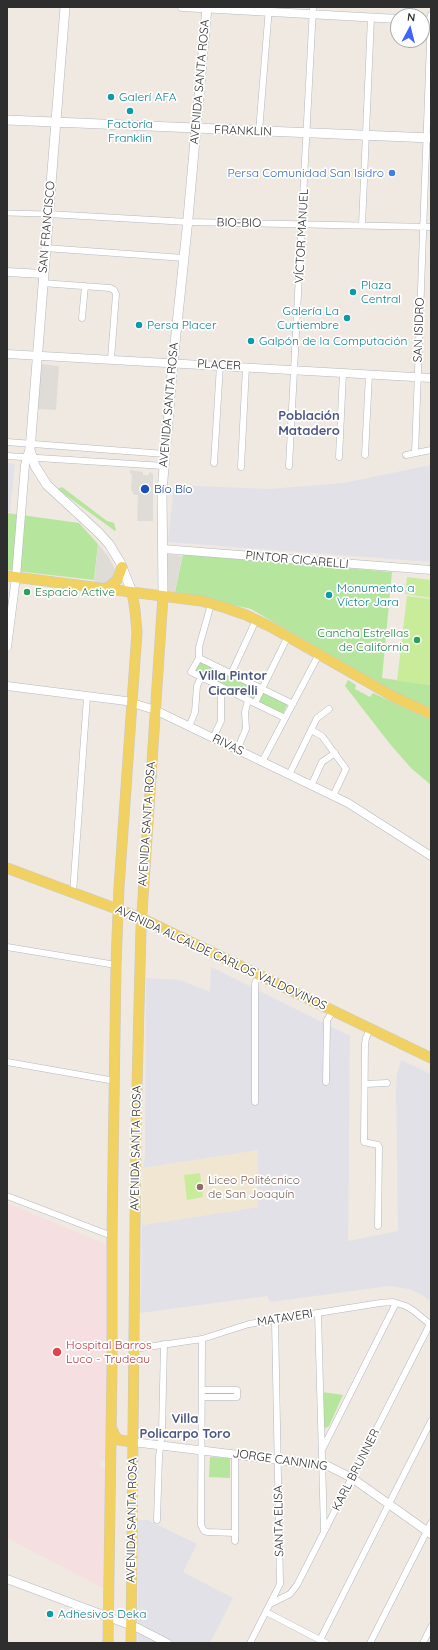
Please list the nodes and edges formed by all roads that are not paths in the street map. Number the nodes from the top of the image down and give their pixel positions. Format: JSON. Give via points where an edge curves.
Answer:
{"nodes":[{"id":1,"x":64,"y":7,"type":"edge"},
{"id":2,"x":182,"y":7,"type":"edge"},
{"id":3,"x":206,"y":7,"type":"edge"},
{"id":4,"x":269,"y":9,"type":"edge"},
{"id":5,"x":313,"y":10,"type":"edge"},
{"id":6,"x":431,"y":15,"type":"edge"},
{"id":7,"x":371,"y":17,"type":"junction"},
{"id":8,"x":390,"y":18,"type":"edge"},
{"id":9,"x":431,"y":21,"type":"edge"},
{"id":10,"x":7,"y":120,"type":"edge"},
{"id":11,"x":55,"y":123,"type":"junction"},
{"id":12,"x":196,"y":129,"type":"junction"},
{"id":13,"x":259,"y":132,"type":"junction"},
{"id":14,"x":307,"y":133,"type":"junction"},
{"id":15,"x":366,"y":135,"type":"junction"},
{"id":16,"x":429,"y":138,"type":"edge"},
{"id":17,"x":7,"y":213,"type":"edge"},
{"id":18,"x":48,"y":214,"type":"junction"},
{"id":19,"x":188,"y":222,"type":"junction"},
{"id":20,"x":302,"y":224,"type":"junction"},
{"id":21,"x":362,"y":225,"type":"junction"},
{"id":22,"x":423,"y":226,"type":"junction"},
{"id":23,"x":431,"y":226,"type":"edge"},
{"id":24,"x":45,"y":248,"type":"junction"},
{"id":25,"x":184,"y":258,"type":"junction"},
{"id":26,"x":7,"y":272,"type":"edge"},
{"id":27,"x":43,"y":278,"type":"junction"},
{"id":28,"x":85,"y":286,"type":"junction"},
{"id":29,"x":82,"y":318,"type":"dead end"},
{"id":30,"x":7,"y":354,"type":"edge"},
{"id":31,"x":36,"y":355,"type":"junction"},
{"id":32,"x":111,"y":359,"type":"junction"},
{"id":33,"x":172,"y":362,"type":"junction"},
{"id":34,"x":220,"y":365,"type":"junction"},
{"id":35,"x":246,"y":367,"type":"junction"},
{"id":36,"x":295,"y":370,"type":"junction"},
{"id":37,"x":343,"y":373,"type":"junction"},
{"id":38,"x":369,"y":374,"type":"junction"},
{"id":39,"x":418,"y":377,"type":"junction"},
{"id":40,"x":431,"y":378,"type":"edge"},
{"id":41,"x":7,"y":442,"type":"edge"},
{"id":42,"x":30,"y":445,"type":"junction"},
{"id":43,"x":431,"y":450,"type":"edge"},
{"id":44,"x":415,"y":453,"type":"junction"},
{"id":45,"x":165,"y":454,"type":"junction"},
{"id":46,"x":365,"y":455,"type":"dead end"},
{"id":47,"x":406,"y":455,"type":"dead end"},
{"id":48,"x":7,"y":456,"type":"edge"},
{"id":49,"x":29,"y":457,"type":"junction"},
{"id":50,"x":339,"y":457,"type":"dead end"},
{"id":51,"x":214,"y":463,"type":"dead end"},
{"id":52,"x":164,"y":466,"type":"junction"},
{"id":53,"x":289,"y":466,"type":"dead end"},
{"id":54,"x":241,"y":468,"type":"dead end"},
{"id":55,"x":163,"y":548,"type":"junction"},
{"id":56,"x":122,"y":568,"type":"junction"},
{"id":57,"x":431,"y":570,"type":"edge"},
{"id":58,"x":11,"y":577,"type":"edge"},
{"id":59,"x":104,"y":589,"type":"junction"},
{"id":60,"x":132,"y":592,"type":"junction"},
{"id":61,"x":151,"y":594,"type":"junction"},
{"id":62,"x":163,"y":596,"type":"junction"},
{"id":63,"x":211,"y":604,"type":"junction"},
{"id":64,"x":135,"y":610,"type":"junction"},
{"id":65,"x":256,"y":620,"type":"junction"},
{"id":66,"x":288,"y":636,"type":"junction"},
{"id":67,"x":7,"y":647,"type":"edge"},
{"id":68,"x":319,"y":654,"type":"junction"},
{"id":69,"x":199,"y":658,"type":"junction"},
{"id":70,"x":231,"y":674,"type":"junction"},
{"id":71,"x":201,"y":677,"type":"junction"},
{"id":72,"x":7,"y":686,"type":"edge"},
{"id":73,"x":224,"y":688,"type":"junction"},
{"id":74,"x":262,"y":689,"type":"junction"},
{"id":75,"x":87,"y":697,"type":"junction"},
{"id":76,"x":248,"y":700,"type":"junction"},
{"id":77,"x":132,"y":702,"type":"junction"},
{"id":78,"x":255,"y":703,"type":"junction"},
{"id":79,"x":293,"y":704,"type":"junction"},
{"id":80,"x":329,"y":709,"type":"dead end"},
{"id":81,"x":155,"y":710,"type":"junction"},
{"id":82,"x":431,"y":714,"type":"edge"},
{"id":83,"x":285,"y":718,"type":"junction"},
{"id":84,"x":189,"y":727,"type":"junction"},
{"id":85,"x":311,"y":730,"type":"junction"},
{"id":86,"x":213,"y":738,"type":"junction"},
{"id":87,"x":237,"y":750,"type":"junction"},
{"id":88,"x":335,"y":753,"type":"junction"},
{"id":89,"x":262,"y":762,"type":"junction"},
{"id":90,"x":290,"y":775,"type":"junction"},
{"id":91,"x":311,"y":786,"type":"junction"},
{"id":92,"x":333,"y":796,"type":"junction"},
{"id":93,"x":431,"y":856,"type":"edge"},
{"id":94,"x":7,"y":868,"type":"edge"},
{"id":95,"x":73,"y":893,"type":"junction"},
{"id":96,"x":118,"y":910,"type":"junction"},
{"id":97,"x":141,"y":918,"type":"junction"},
{"id":98,"x":7,"y":947,"type":"edge"},
{"id":99,"x":116,"y":965,"type":"junction"},
{"id":100,"x":258,"y":975,"type":"junction"},
{"id":101,"x":332,"y":1011,"type":"junction"},
{"id":102,"x":370,"y":1029,"type":"junction"},
{"id":103,"x":431,"y":1058,"type":"edge"},
{"id":104,"x":7,"y":1062,"type":"edge"},
{"id":105,"x":115,"y":1081,"type":"junction"},
{"id":106,"x":326,"y":1082,"type":"dead end"},
{"id":107,"x":387,"y":1083,"type":"dead end"},
{"id":108,"x":365,"y":1084,"type":"junction"},
{"id":109,"x":255,"y":1102,"type":"dead end"},
{"id":110,"x":7,"y":1196,"type":"edge"},
{"id":111,"x":378,"y":1226,"type":"dead end"},
{"id":112,"x":112,"y":1236,"type":"junction"},
{"id":113,"x":396,"y":1303,"type":"junction"},
{"id":114,"x":318,"y":1313,"type":"junction"},
{"id":115,"x":275,"y":1320,"type":"junction"},
{"id":116,"x":431,"y":1324,"type":"edge"},
{"id":117,"x":202,"y":1339,"type":"junction"},
{"id":118,"x":164,"y":1344,"type":"junction"},
{"id":119,"x":134,"y":1348,"type":"junction"},
{"id":120,"x":202,"y":1390,"type":"junction"},
{"id":121,"x":202,"y":1397,"type":"junction"},
{"id":122,"x":431,"y":1422,"type":"edge"},
{"id":123,"x":111,"y":1425,"type":"junction"},
{"id":124,"x":133,"y":1442,"type":"junction"},
{"id":125,"x":161,"y":1445,"type":"junction"},
{"id":126,"x":202,"y":1450,"type":"junction"},
{"id":127,"x":322,"y":1450,"type":"junction"},
{"id":128,"x":235,"y":1454,"type":"junction"},
{"id":129,"x":278,"y":1459,"type":"junction"},
{"id":130,"x":322,"y":1464,"type":"junction"},
{"id":131,"x":352,"y":1478,"type":"junction"},
{"id":132,"x":389,"y":1504,"type":"junction"},
{"id":133,"x":157,"y":1520,"type":"dead end"},
{"id":134,"x":431,"y":1523,"type":"edge"},
{"id":135,"x":235,"y":1533,"type":"junction"},
{"id":136,"x":324,"y":1533,"type":"junction"},
{"id":137,"x":429,"y":1533,"type":"edge"},
{"id":138,"x":235,"y":1541,"type":"dead end"},
{"id":139,"x":7,"y":1579,"type":"edge"},
{"id":140,"x":269,"y":1605,"type":"junction"},
{"id":141,"x":266,"y":1612,"type":"junction"},
{"id":142,"x":108,"y":1617,"type":"junction"},
{"id":143,"x":131,"y":1626,"type":"junction"},
{"id":144,"x":431,"y":1627,"type":"edge"},
{"id":145,"x":323,"y":1641,"type":"edge"},
{"id":146,"x":108,"y":1643,"type":"edge"},
{"id":147,"x":131,"y":1643,"type":"edge"},
{"id":148,"x":167,"y":1643,"type":"edge"},
{"id":149,"x":250,"y":1643,"type":"edge"},
{"id":150,"x":370,"y":1643,"type":"edge"},
{"id":151,"x":423,"y":1643,"type":"edge"}],
"edges":[{"from":1,"to":11,"type":"main road","name":"SAN FRANCISCO"},
{"from":2,"to":3,"type":"street"},
{"from":3,"to":4,"type":"street"},
{"from":3,"to":12,"type":"main road","name":"AVENIDA SANTA ROSA"},
{"from":4,"to":5,"type":"street"},
{"from":4,"to":13,"type":"street"},
{"from":5,"to":7,"type":"street"},
{"from":5,"to":14,"type":"street","name":"VÍCTOR MANUEL"},
{"from":6,"to":9,"type":"street","name":"SAN ISIDRO"},
{"from":7,"to":8,"type":"street"},
{"from":7,"to":15,"type":"street"},
{"from":9,"to":16,"type":"street","name":"SAN ISIDRO"},
{"from":10,"to":11,"type":"main road","name":"FRANKLIN"},
{"from":11,"to":12,"type":"main road","name":"FRANKLIN"},
{"from":11,"to":18,"type":"main road","name":"SAN FRANCISCO"},
{"from":12,"to":13,"type":"main road","name":"FRANKLIN"},
{"from":12,"to":19,"type":"main road","name":"AVENIDA SANTA ROSA"},
{"from":13,"to":14,"type":"main road","name":"FRANKLIN"},
{"from":14,"to":15,"type":"main road","name":"FRANKLIN"},
{"from":14,"to":20,"type":"street","name":"VÍCTOR MANUEL"},
{"from":15,"to":16,"type":"main road","name":"FRANKLIN"},
{"from":15,"to":21,"type":"street"},
{"from":16,"to":22,"type":"street","name":"SAN ISIDRO"},
{"from":17,"to":18,"type":"street"},
{"from":18,"to":19,"type":"street","name":"BIO-BIO"},
{"from":18,"to":24,"type":"main road","name":"SAN FRANCISCO"},
{"from":19,"to":20,"type":"street","name":"BIO-BIO"},
{"from":19,"to":25,"type":"main road","name":"AVENIDA SANTA ROSA"},
{"from":20,"to":21,"type":"street","name":"BIO-BIO"},
{"from":20,"to":36,"type":"street","name":"VÍCTOR MANUEL"},
{"from":21,"to":22,"type":"street","name":"BIO-BIO"},
{"from":22,"to":23,"type":"street","name":"BIO-BIO"},
{"from":22,"to":39,"type":"street","name":"SAN ISIDRO"},
{"from":24,"to":25,"type":"street"},
{"from":24,"to":27,"type":"main road","name":"SAN FRANCISCO"},
{"from":25,"to":33,"type":"main road","name":"AVENIDA SANTA ROSA"},
{"from":26,"to":27,"type":"street"},
{"from":27,"to":28,"type":"street"},
{"from":27,"to":31,"type":"main road","name":"SAN FRANCISCO"},
{"from":28,"to":29,"type":"street"},
{"from":28,"to":32,"type":"street","via":[[115,291]]},
{"from":30,"to":31,"type":"street","name":"PLACER"},
{"from":31,"to":32,"type":"street","name":"PLACER"},
{"from":31,"to":42,"type":"main road","name":"SAN FRANCISCO"},
{"from":32,"to":33,"type":"street","name":"PLACER"},
{"from":33,"to":34,"type":"street","name":"PLACER"},
{"from":33,"to":45,"type":"main road","name":"AVENIDA SANTA ROSA"},
{"from":34,"to":35,"type":"street","name":"PLACER"},
{"from":34,"to":51,"type":"street"},
{"from":35,"to":36,"type":"street","name":"PLACER"},
{"from":35,"to":54,"type":"street"},
{"from":36,"to":37,"type":"street","name":"PLACER"},
{"from":36,"to":53,"type":"street","name":"VÍCTOR MANUEL"},
{"from":37,"to":38,"type":"street","name":"PLACER"},
{"from":37,"to":50,"type":"street"},
{"from":38,"to":39,"type":"street","name":"PLACER"},
{"from":38,"to":46,"type":"street"},
{"from":39,"to":40,"type":"street","name":"PLACER"},
{"from":39,"to":44,"type":"street","name":"SAN ISIDRO"},
{"from":41,"to":42,"type":"street"},
{"from":42,"to":45,"type":"street"},
{"from":42,"to":49,"type":"main road","name":"SAN FRANCISCO"},
{"from":43,"to":44,"type":"street"},
{"from":44,"to":47,"type":"street"},
{"from":45,"to":52,"type":"main road","name":"AVENIDA SANTA ROSA"},
{"from":48,"to":49,"type":"street"},
{"from":49,"to":52,"type":"street"},
{"from":49,"to":56,"type":"main road","name":"AVENIDA SANTA ROSA","via":[[47,485],[104,538],[114,550]]},
{"from":49,"to":58,"type":"street","name":"SAN FRANCISCO"},
{"from":52,"to":55,"type":"main road","name":"AVENIDA SANTA ROSA"},
{"from":55,"to":57,"type":"street","name":"PINTOR CICARELLI"},
{"from":55,"to":62,"type":"main road","name":"AVENIDA SANTA ROSA"},
{"from":56,"to":59,"type":"main road","via":[[117,580]]},
{"from":56,"to":60,"type":"main road","name":"AVENIDA SANTA ROSA"},
{"from":58,"to":59,"type":"main road"},
{"from":58,"to":67,"type":"street","name":"SAN FRANCISCO"},
{"from":59,"to":60,"type":"main road"},
{"from":60,"to":61,"type":"main road"},
{"from":60,"to":64,"type":"main road","name":"AVENIDA SANTA ROSA"},
{"from":61,"to":62,"type":"main road"},
{"from":61,"to":64,"type":"main road","via":[[140,600]]},
{"from":62,"to":63,"type":"main road"},
{"from":62,"to":81,"type":"main road","name":"AVENIDA SANTA ROSA"},
{"from":63,"to":65,"type":"main road"},
{"from":63,"to":69,"type":"street","via":[[199,648]]},
{"from":64,"to":77,"type":"main road","name":"AVENIDA SANTA ROSA","via":[[137,632]]},
{"from":65,"to":66,"type":"main road"},
{"from":65,"to":70,"type":"street"},
{"from":66,"to":68,"type":"main road"},
{"from":66,"to":74,"type":"street"},
{"from":68,"to":79,"type":"street"},
{"from":68,"to":82,"type":"main road","via":[[394,697]]},
{"from":69,"to":70,"type":"street"},
{"from":69,"to":71,"type":"street","via":[[191,672]]},
{"from":70,"to":74,"type":"street"},
{"from":71,"to":73,"type":"street"},
{"from":71,"to":84,"type":"street","via":[[197,686],[195,712]]},
{"from":72,"to":75,"type":"street","name":"RIVAS"},
{"from":73,"to":76,"type":"street"},
{"from":73,"to":86,"type":"street","via":[[221,697],[221,721]]},
{"from":74,"to":78,"type":"street"},
{"from":74,"to":79,"type":"street"},
{"from":75,"to":77,"type":"street","name":"RIVAS"},
{"from":75,"to":95,"type":"street"},
{"from":76,"to":78,"type":"street"},
{"from":76,"to":87,"type":"street","via":[[245,712],[246,728]]},
{"from":77,"to":81,"type":"street","name":"RIVAS"},
{"from":77,"to":96,"type":"main road","name":"AVENIDA SANTA ROSA"},
{"from":78,"to":83,"type":"street"},
{"from":79,"to":83,"type":"street"},
{"from":80,"to":85,"type":"street","via":[[317,718]]},
{"from":81,"to":84,"type":"street","name":"RIVAS"},
{"from":81,"to":97,"type":"main road","name":"AVENIDA SANTA ROSA"},
{"from":83,"to":89,"type":"street"},
{"from":84,"to":86,"type":"street","name":"RIVAS"},
{"from":85,"to":88,"type":"street","via":[[322,736]]},
{"from":85,"to":90,"type":"street"},
{"from":86,"to":87,"type":"street","name":"RIVAS"},
{"from":87,"to":89,"type":"street","name":"RIVAS"},
{"from":88,"to":91,"type":"street","via":[[322,762]]},
{"from":88,"to":92,"type":"street","via":[[346,769]]},
{"from":89,"to":90,"type":"street","name":"RIVAS"},
{"from":90,"to":91,"type":"street","name":"RIVAS"},
{"from":91,"to":92,"type":"street","name":"RIVAS"},
{"from":92,"to":93,"type":"street","name":"RIVAS"},
{"from":94,"to":95,"type":"main road","name":"AVENIDA ALCALDE CARLOS VALDOVINOS"},
{"from":95,"to":96,"type":"main road","name":"AVENIDA ALCALDE CARLOS VALDOVINOS"},
{"from":96,"to":97,"type":"main road","name":"AVENIDA ALCALDE CARLOS VALDOVINOS"},
{"from":96,"to":99,"type":"main road","name":"AVENIDA SANTA ROSA"},
{"from":97,"to":100,"type":"main road","name":"AVENIDA ALCALDE CARLOS VALDOVINOS"},
{"from":97,"to":119,"type":"main road","name":"AVENIDA SANTA ROSA"},
{"from":98,"to":99,"type":"street"},
{"from":99,"to":105,"type":"main road","name":"AVENIDA SANTA ROSA"},
{"from":100,"to":101,"type":"main road","name":"AVENIDA ALCALDE CARLOS VALDOVINOS"},
{"from":100,"to":109,"type":"street","via":[[255,984]]},
{"from":101,"to":102,"type":"main road","name":"AVENIDA ALCALDE CARLOS VALDOVINOS"},
{"from":101,"to":106,"type":"street","via":[[327,1020]]},
{"from":102,"to":103,"type":"main road","name":"AVENIDA ALCALDE CARLOS VALDOVINOS"},
{"from":102,"to":108,"type":"street","via":[[366,1038]]},
{"from":104,"to":105,"type":"street"},
{"from":105,"to":112,"type":"main road","name":"AVENIDA SANTA ROSA"},
{"from":107,"to":108,"type":"street"},
{"from":108,"to":111,"type":"street","via":[[364,1142],[379,1147]]},
{"from":110,"to":112,"type":"street"},
{"from":112,"to":123,"type":"main road","name":"AVENIDA SANTA ROSA"},
{"from":113,"to":114,"type":"street","name":"MATAVERI","via":[[380,1303]]},
{"from":113,"to":116,"type":"street","name":"MATAVERI","via":[[410,1308]]},
{"from":113,"to":127,"type":"street"},
{"from":114,"to":115,"type":"street","name":"MATAVERI"},
{"from":114,"to":127,"type":"street"},
{"from":115,"to":117,"type":"street","name":"MATAVERI","via":[[242,1325]]},
{"from":115,"to":129,"type":"street","name":"SANTA ELISA"},
{"from":116,"to":131,"type":"street","name":"KARL BRUNNER"},
{"from":117,"to":118,"type":"street","name":"MATAVERI"},
{"from":117,"to":120,"type":"street"},
{"from":118,"to":119,"type":"street","name":"MATAVERI"},
{"from":118,"to":125,"type":"street"},
{"from":119,"to":124,"type":"main road","name":"AVENIDA SANTA ROSA"},
{"from":120,"to":121,"type":"street"},
{"from":120,"to":121,"type":"street","via":[[237,1390],[237,1397]]},
{"from":121,"to":126,"type":"street"},
{"from":122,"to":132,"type":"street"},
{"from":123,"to":124,"type":"main road","via":[[118,1440]]},
{"from":123,"to":142,"type":"main road","name":"AVENIDA SANTA ROSA"},
{"from":124,"to":125,"type":"street","name":"JORGE CANNING"},
{"from":124,"to":143,"type":"main road","name":"AVENIDA SANTA ROSA"},
{"from":125,"to":126,"type":"street","name":"JORGE CANNING"},
{"from":125,"to":133,"type":"street"},
{"from":126,"to":128,"type":"street","name":"JORGE CANNING"},
{"from":126,"to":135,"type":"street","via":[[202,1527],[208,1532]]},
{"from":127,"to":130,"type":"street"},
{"from":128,"to":129,"type":"street","name":"JORGE CANNING"},
{"from":128,"to":135,"type":"street"},
{"from":129,"to":130,"type":"street","name":"JORGE CANNING"},
{"from":129,"to":140,"type":"street","name":"SANTA ELISA","via":[[280,1584]]},
{"from":130,"to":131,"type":"street","name":"JORGE CANNING"},
{"from":130,"to":136,"type":"street"},
{"from":131,"to":132,"type":"street","name":"JORGE CANNING"},
{"from":131,"to":136,"type":"street","name":"KARL BRUNNER"},
{"from":132,"to":137,"type":"street","name":"JORGE CANNING"},
{"from":132,"to":145,"type":"street"},
{"from":134,"to":137,"type":"street"},
{"from":135,"to":138,"type":"street"},
{"from":136,"to":140,"type":"street","name":"KARL BRUNNER","via":[[296,1588]]},
{"from":137,"to":150,"type":"street"},
{"from":139,"to":142,"type":"street"},
{"from":140,"to":141,"type":"street","name":"SANTA ELISA"},
{"from":141,"to":145,"type":"street"},
{"from":141,"to":149,"type":"street","name":"SANTA ELISA"},
{"from":142,"to":143,"type":"street"},
{"from":142,"to":146,"type":"main road","name":"AVENIDA SANTA ROSA"},
{"from":143,"to":147,"type":"main road","name":"AVENIDA SANTA ROSA"},
{"from":143,"to":148,"type":"street"},
{"from":144,"to":151,"type":"street"}]}
